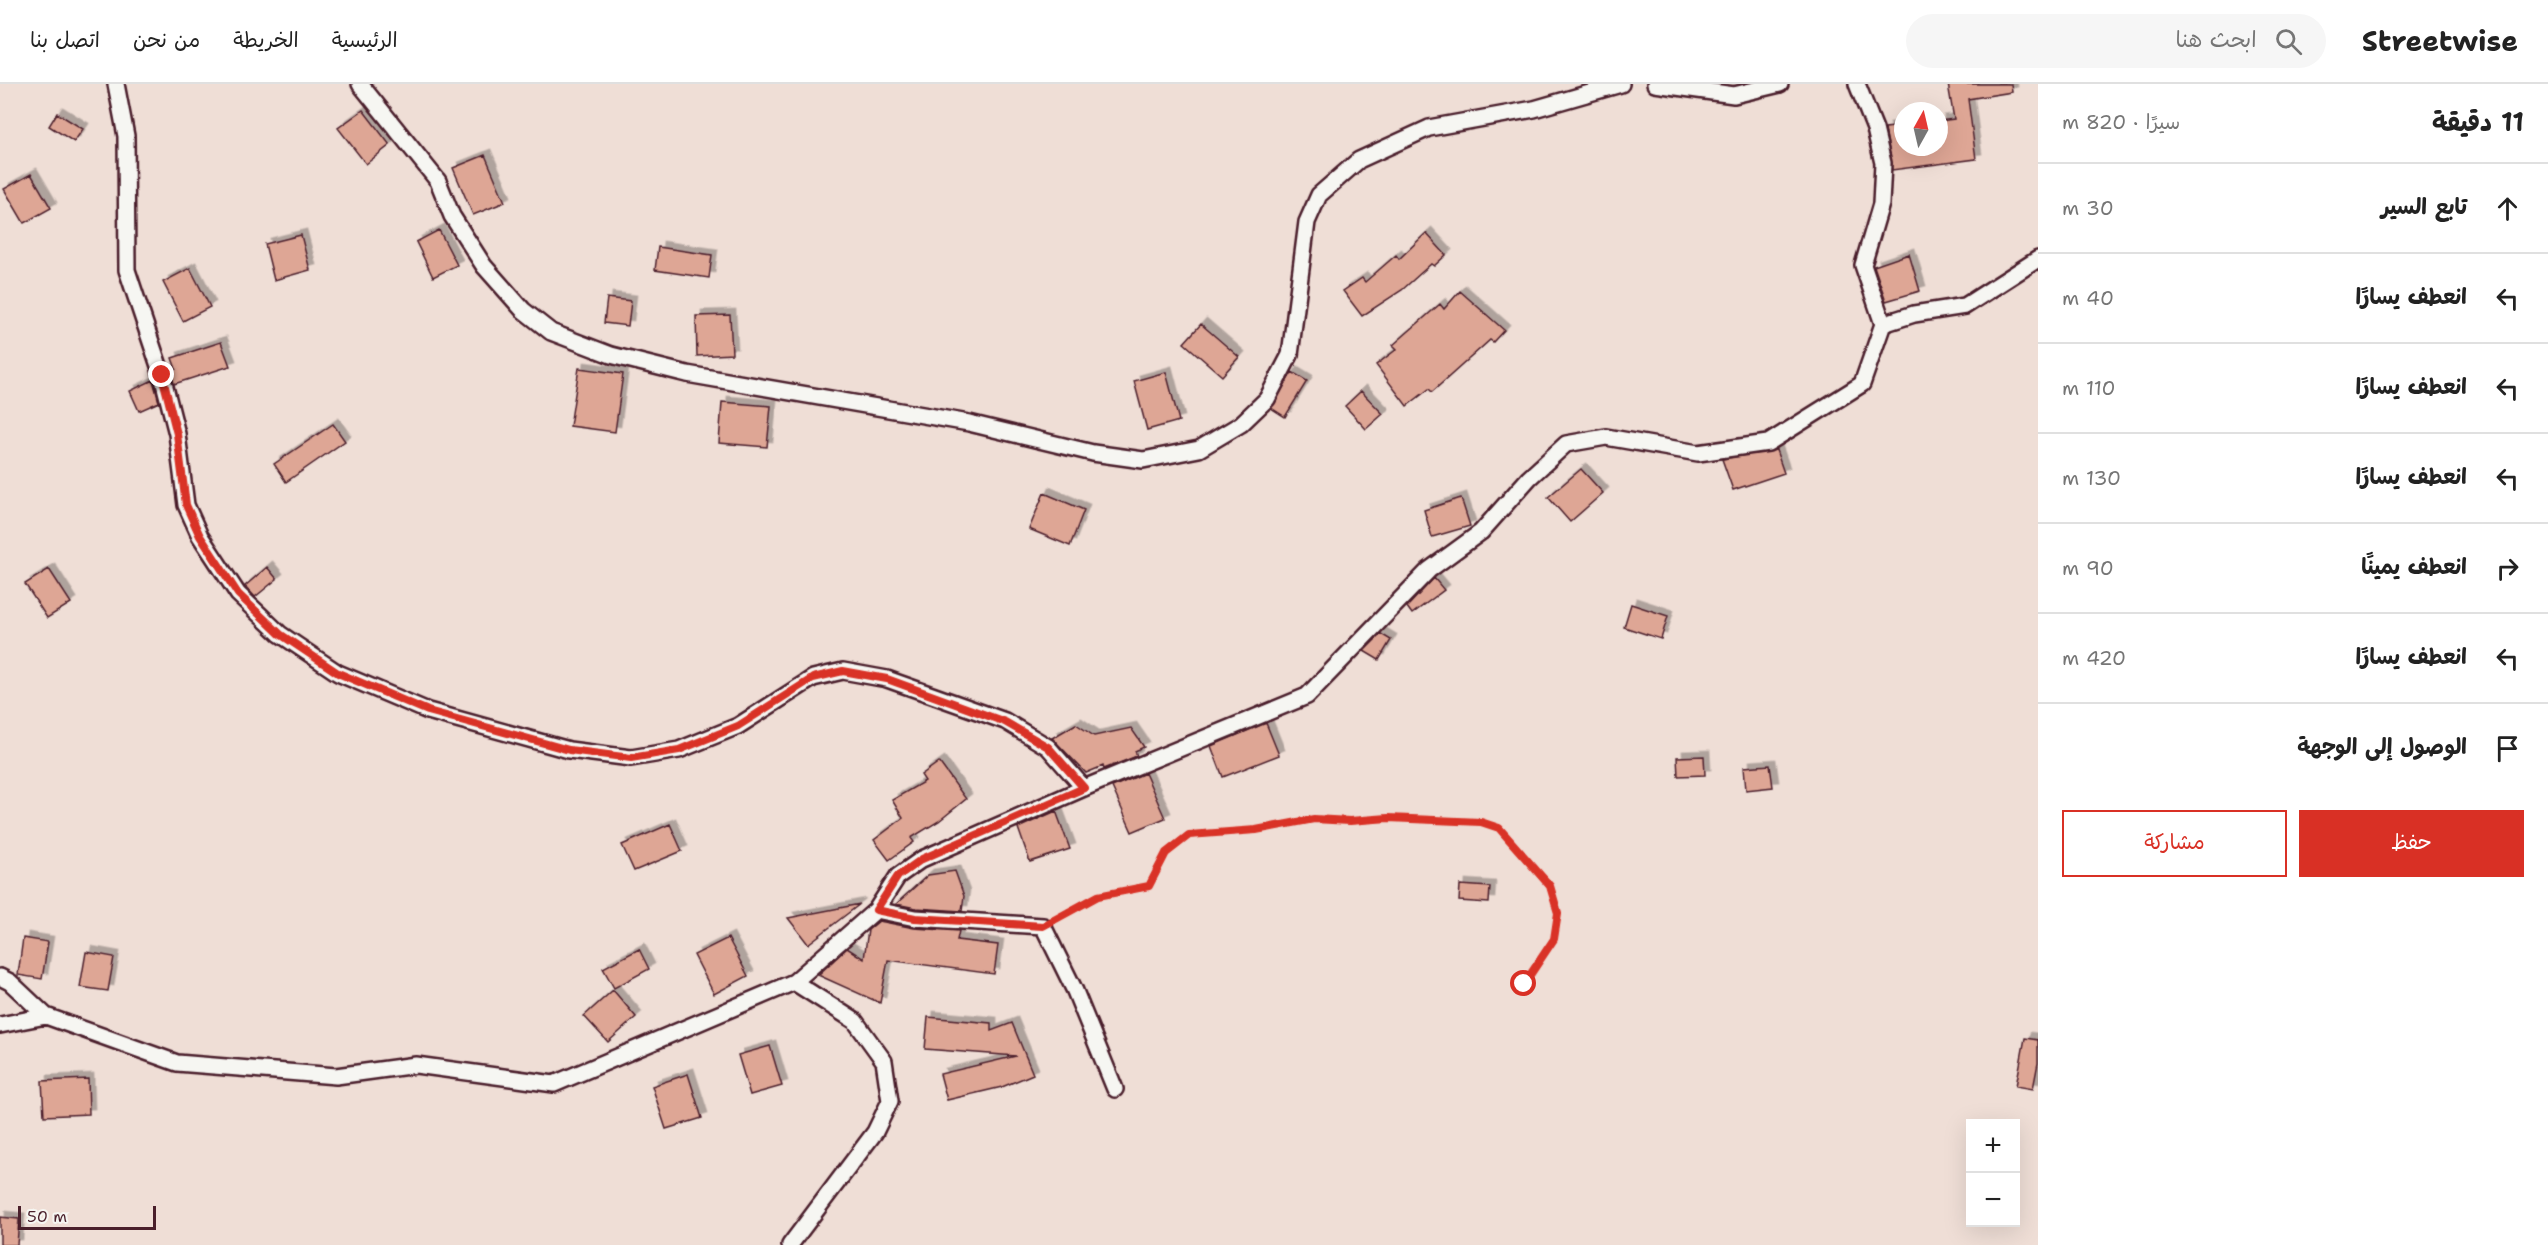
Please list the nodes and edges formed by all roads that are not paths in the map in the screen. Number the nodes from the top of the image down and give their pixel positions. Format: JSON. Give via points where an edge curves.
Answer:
{"nodes":[{"id":1,"x":116,"y":84,"type":"edge"},
{"id":2,"x":360,"y":84,"type":"edge"},
{"id":3,"x":1621,"y":84,"type":"edge"},
{"id":4,"x":1655,"y":84,"type":"edge"},
{"id":5,"x":1780,"y":84,"type":"edge"},
{"id":6,"x":1857,"y":84,"type":"edge"},
{"id":7,"x":2038,"y":259,"type":"edge"},
{"id":8,"x":1883,"y":324,"type":"junction"},
{"id":9,"x":1084,"y":788,"type":"junction"},
{"id":10,"x":876,"y":910,"type":"junction"},
{"id":11,"x":0,"y":977,"type":"edge"},
{"id":12,"x":794,"y":982,"type":"junction"},
{"id":13,"x":46,"y":1016,"type":"junction"},
{"id":14,"x":0,"y":1025,"type":"edge"},
{"id":15,"x":1115,"y":1089,"type":"dead end"},
{"id":16,"x":790,"y":1245,"type":"edge"}],
"edges":[{"from":1,"to":9,"type":"street","via":[[126,136],[127,270],[177,434],[186,505],[200,536],[238,594],[280,634],[338,673],[428,711],[569,750],[631,758],[679,750],[738,726],[813,678],[843,671],[887,679],[1005,722],[1048,747]]},
{"from":2,"to":3,"type":"street","via":[[438,181],[452,216],[484,266],[524,310],[551,332],[611,355],[687,374],[969,423],[1093,453],[1143,460],[1199,449],[1241,424],[1267,399],[1290,355],[1307,222],[1319,195],[1359,160],[1429,128],[1534,109]]},
{"from":4,"to":5,"type":"street","via":[[1734,95]]},
{"from":6,"to":8,"type":"street","via":[[1875,129],[1883,163],[1881,204],[1863,265]]},
{"from":7,"to":8,"type":"street","via":[[1965,306],[1914,314]]},
{"from":8,"to":9,"type":"street","via":[[1862,384],[1768,443],[1698,453],[1606,437],[1566,444],[1481,532],[1429,570],[1307,696]]},
{"from":9,"to":10,"type":"street","via":[[922,859],[898,876]]},
{"from":10,"to":12,"type":"street"},
{"from":10,"to":15,"type":"street","via":[[915,918],[1043,926],[1075,991]]},
{"from":11,"to":13,"type":"street"},
{"from":12,"to":13,"type":"street","via":[[554,1084],[416,1065],[336,1076],[177,1063]]},
{"from":12,"to":16,"type":"street","via":[[855,1022],[884,1061],[890,1101],[875,1132]]},
{"from":13,"to":14,"type":"street"}]}
